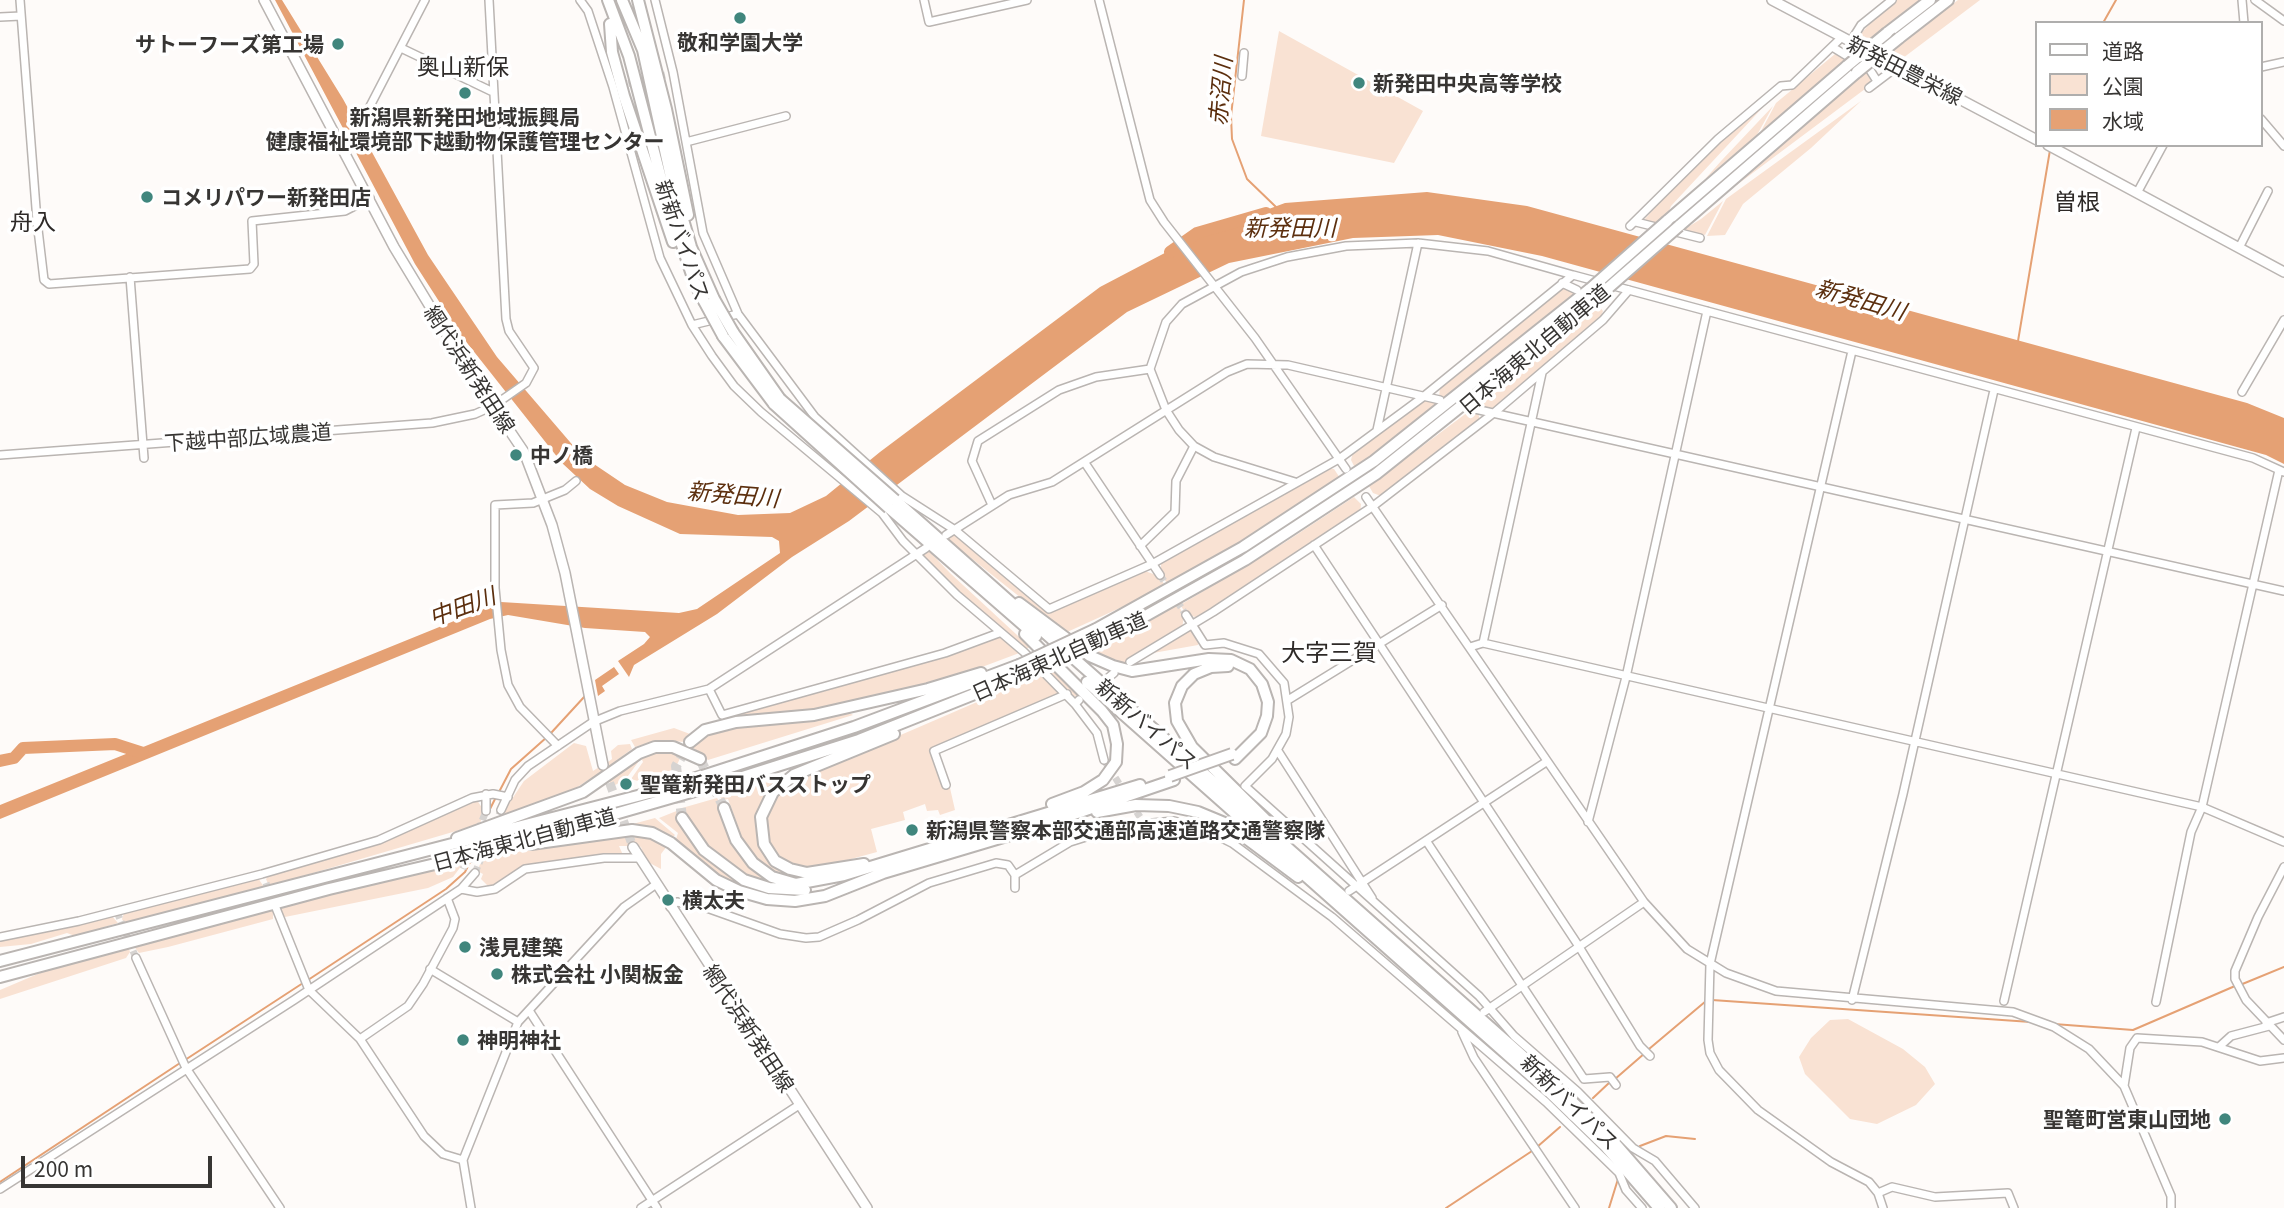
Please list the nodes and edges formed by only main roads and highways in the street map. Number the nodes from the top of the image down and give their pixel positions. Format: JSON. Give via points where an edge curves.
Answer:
{"nodes":[{"id":1,"x":264,"y":0,"type":"edge"},
{"id":2,"x":608,"y":0,"type":"edge"},
{"id":3,"x":622,"y":0,"type":"edge"},
{"id":4,"x":638,"y":0,"type":"edge"},
{"id":5,"x":1772,"y":0,"type":"edge"},
{"id":6,"x":1930,"y":0,"type":"edge"},
{"id":7,"x":1948,"y":0,"type":"edge"},
{"id":8,"x":610,"y":24,"type":"dead end"},
{"id":9,"x":1852,"y":69,"type":"junction"},
{"id":10,"x":2036,"y":139,"type":"edge"},
{"id":11,"x":2052,"y":147,"type":"edge"},
{"id":12,"x":2284,"y":272,"type":"edge"},
{"id":13,"x":698,"y":278,"type":"junction"},
{"id":14,"x":1597,"y":297,"type":"junction"},
{"id":15,"x":963,"y":567,"type":"junction"},
{"id":16,"x":1021,"y":667,"type":"junction"},
{"id":17,"x":1001,"y":685,"type":"junction"},
{"id":18,"x":690,"y":742,"type":"tunnel mouth"},
{"id":19,"x":1233,"y":756,"type":"junction"},
{"id":20,"x":700,"y":759,"type":"tunnel mouth"},
{"id":21,"x":603,"y":765,"type":"tunnel mouth"},
{"id":22,"x":724,"y":808,"type":"tunnel mouth"},
{"id":23,"x":682,"y":818,"type":"tunnel mouth"},
{"id":24,"x":1024,"y":825,"type":"junction"},
{"id":25,"x":633,"y":847,"type":"tunnel mouth"},
{"id":26,"x":469,"y":856,"type":"junction"},
{"id":27,"x":883,"y":867,"type":"junction"},
{"id":28,"x":350,"y":870,"type":"junction"},
{"id":29,"x":1322,"y":878,"type":"junction"},
{"id":30,"x":1367,"y":929,"type":"junction"},
{"id":31,"x":0,"y":961,"type":"edge"},
{"id":32,"x":0,"y":977,"type":"edge"},
{"id":33,"x":867,"y":1208,"type":"edge"},
{"id":34,"x":1659,"y":1208,"type":"edge"},
{"id":35,"x":1671,"y":1208,"type":"edge"}],
"edges":[{"from":1,"to":21,"type":"main road","name":"網代浜新発田線","via":[[400,258],[524,452],[543,499],[570,602]]},
{"from":2,"to":13,"type":"highway","name":"新新バイパス","via":[[629,56],[665,194]]},
{"from":3,"to":13,"type":"highway","name":"新新バイパス","via":[[643,50],[671,182]]},
{"from":4,"to":13,"type":"highway"},
{"from":5,"to":10,"type":"main road","name":"新発田豊栄線"},
{"from":6,"to":9,"type":"highway","name":"日本海東北自動車道","bridge":true,"via":[[1887,33]]},
{"from":7,"to":9,"type":"highway","name":"日本海東北自動車道","bridge":true},
{"from":8,"to":13,"type":"highway","via":[[612,52],[628,109],[678,254]]},
{"from":9,"to":14,"type":"highway","name":"日本海東北自動車道","bridge":true},
{"from":9,"to":14,"type":"highway","name":"日本海東北自動車道","bridge":true,"via":[[1667,221]]},
{"from":11,"to":12,"type":"main road"},
{"from":13,"to":15,"type":"highway","name":"新新バイパス","bridge":true,"via":[[728,334],[777,402]]},
{"from":14,"to":16,"type":"highway","name":"日本海東北自動車道","bridge":true,"via":[[1374,461],[1242,547]]},
{"from":14,"to":16,"type":"highway","name":"日本海東北自動車道","bridge":true,"via":[[1376,474],[1245,561],[1108,637]]},
{"from":15,"to":19,"type":"highway","via":[[1090,656],[1113,666],[1132,671],[1209,659],[1231,660],[1250,669],[1262,684],[1267,716],[1261,733]]},
{"from":15,"to":24,"type":"highway","via":[[975,590],[1062,669],[1113,725],[1116,762],[1103,780]]},
{"from":15,"to":29,"type":"highway","name":"新新バイパス"},
{"from":15,"to":30,"type":"highway","name":"新新バイパス"},
{"from":16,"to":17,"type":"highway","name":"日本海東北自動車道"},
{"from":16,"to":18,"type":"highway","via":[[814,715],[736,722],[705,730]]},
{"from":16,"to":28,"type":"highway","name":"日本海東北自動車道","via":[[804,745],[653,792]]},
{"from":17,"to":26,"type":"highway","name":"日本海東北自動車道","via":[[796,761]]},
{"from":17,"to":27,"type":"highway","via":[[794,775],[773,792],[761,826],[764,844],[775,860],[807,873]]},
{"from":19,"to":24,"type":"highway","bridge":true},
{"from":19,"to":29,"type":"highway","via":[[1256,730],[1261,702],[1246,675],[1229,666],[1210,667],[1182,686],[1175,703],[1184,738]]},
{"from":20,"to":28,"type":"highway","via":[[673,747],[655,747],[583,792],[551,806]]},
{"from":22,"to":27,"type":"highway","via":[[736,840],[753,863],[772,877],[796,884]]},
{"from":23,"to":27,"type":"highway","via":[[704,850],[723,867],[769,888],[822,888]]},
{"from":24,"to":27,"type":"highway"},
{"from":24,"to":30,"type":"highway","via":[[1136,805],[1198,812],[1227,824],[1262,848]]},
{"from":25,"to":33,"type":"main road","name":"網代浜新発田線"},
{"from":26,"to":27,"type":"highway","via":[[632,830],[671,843],[716,880],[739,891],[795,901],[825,897]]},
{"from":26,"to":32,"type":"highway","name":"日本海東北自動車道"},
{"from":28,"to":31,"type":"highway","name":"日本海東北自動車道"},
{"from":29,"to":35,"type":"highway","name":"新新バイパス","via":[[1552,1082],[1612,1140]]},
{"from":30,"to":34,"type":"highway","name":"新新バイパス","via":[[1546,1089],[1606,1147]]}]}
